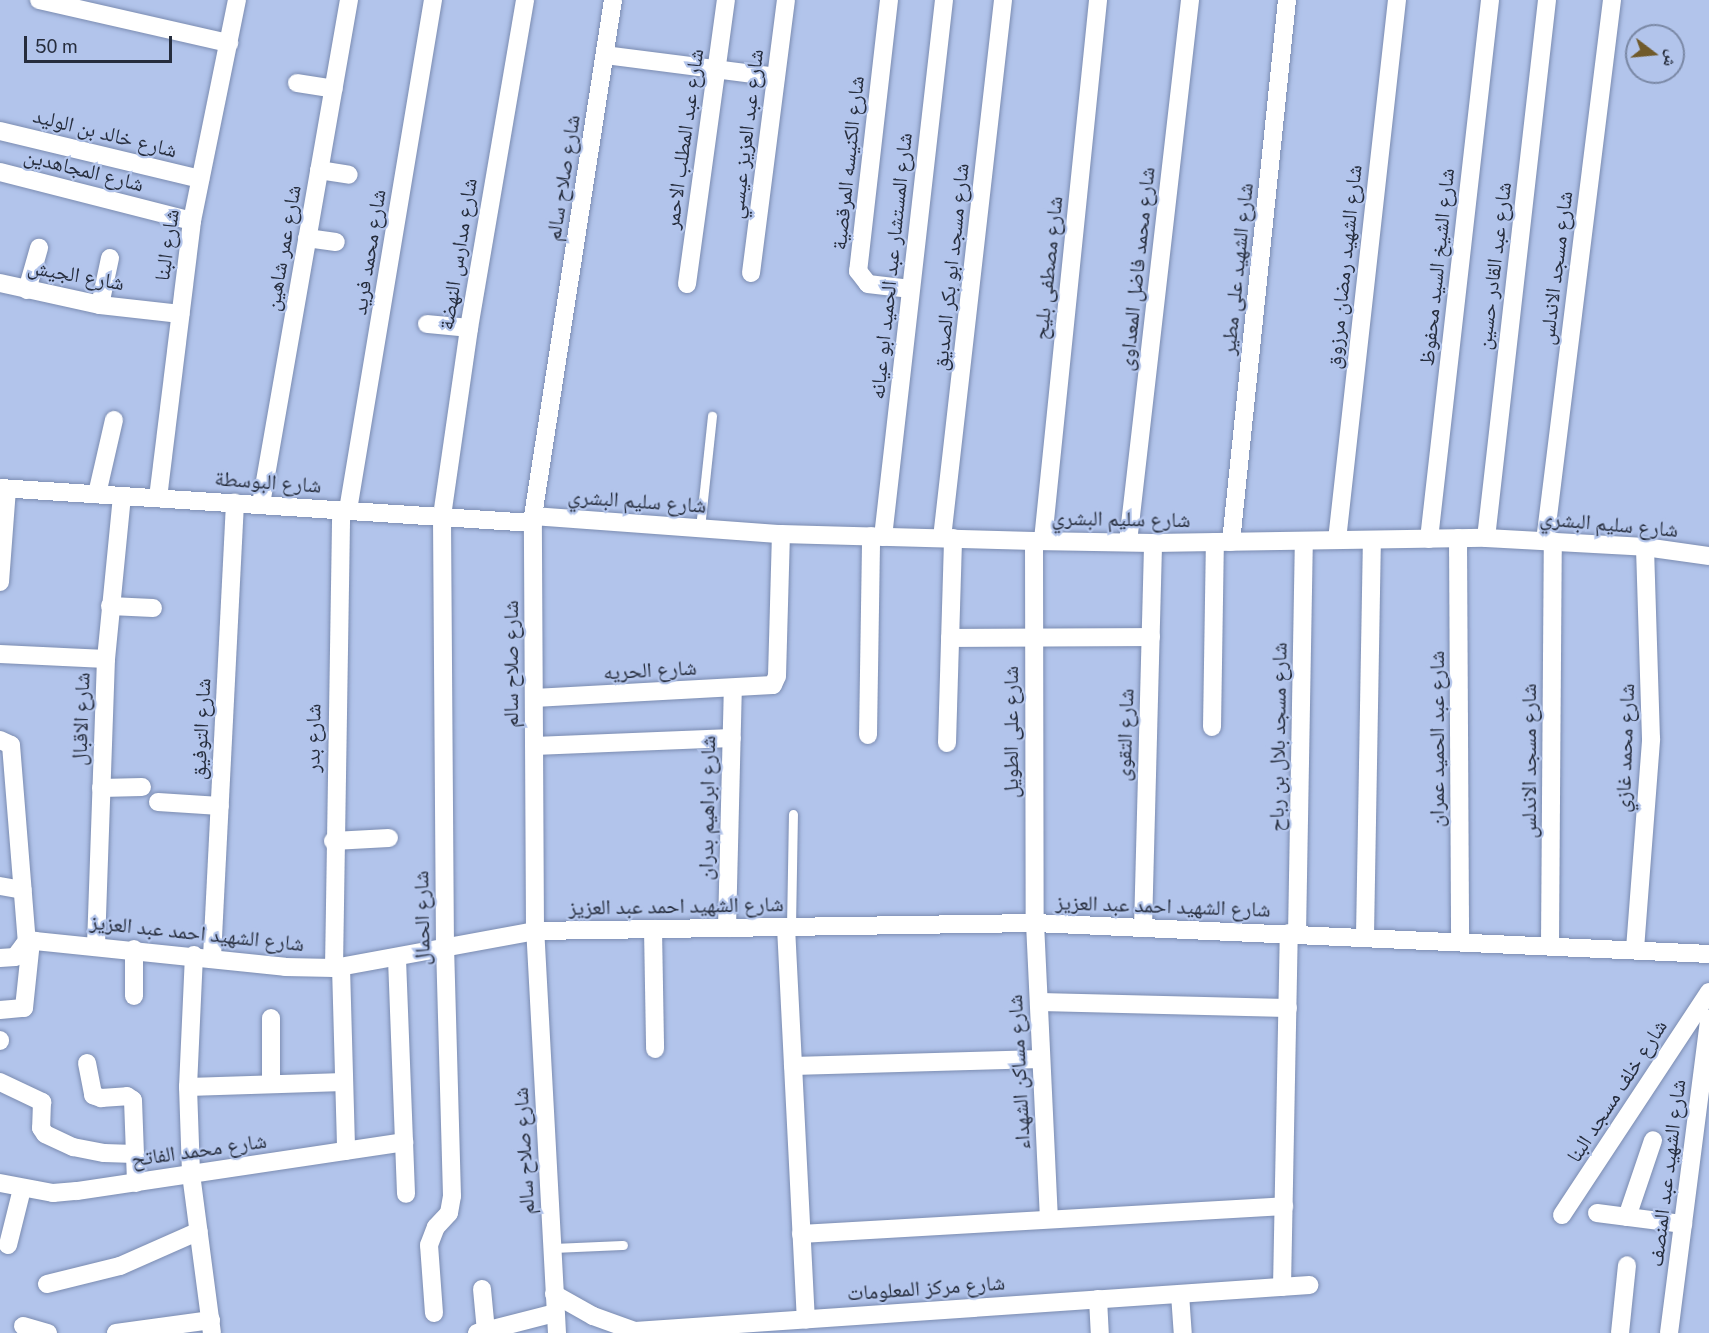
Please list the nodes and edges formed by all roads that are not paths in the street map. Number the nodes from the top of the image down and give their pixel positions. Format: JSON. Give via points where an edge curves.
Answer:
{"nodes":[{"id":1,"x":39,"y":0,"type":"edge"},
{"id":2,"x":237,"y":0,"type":"edge"},
{"id":3,"x":349,"y":0,"type":"edge"},
{"id":4,"x":434,"y":0,"type":"edge"},
{"id":5,"x":525,"y":0,"type":"edge"},
{"id":6,"x":613,"y":0,"type":"edge"},
{"id":7,"x":726,"y":0,"type":"edge"},
{"id":8,"x":786,"y":0,"type":"edge"},
{"id":9,"x":889,"y":0,"type":"edge"},
{"id":10,"x":944,"y":0,"type":"edge"},
{"id":11,"x":1003,"y":0,"type":"edge"},
{"id":12,"x":1098,"y":0,"type":"edge"},
{"id":13,"x":1190,"y":0,"type":"edge"},
{"id":14,"x":1287,"y":0,"type":"edge"},
{"id":15,"x":1397,"y":0,"type":"edge"},
{"id":16,"x":1490,"y":0,"type":"edge"},
{"id":17,"x":1548,"y":0,"type":"edge"},
{"id":18,"x":1612,"y":0,"type":"edge"},
{"id":19,"x":229,"y":43,"type":"junction"},
{"id":20,"x":605,"y":55,"type":"junction"},
{"id":21,"x":716,"y":69,"type":"junction"},
{"id":22,"x":776,"y":77,"type":"junction"},
{"id":23,"x":297,"y":82,"type":"dead end"},
{"id":24,"x":334,"y":89,"type":"junction"},
{"id":25,"x":0,"y":130,"type":"edge"},
{"id":26,"x":319,"y":170,"type":"junction"},
{"id":27,"x":0,"y":172,"type":"edge"},
{"id":28,"x":350,"y":175,"type":"dead end"},
{"id":29,"x":200,"y":179,"type":"junction"},
{"id":30,"x":192,"y":221,"type":"junction"},
{"id":31,"x":308,"y":238,"type":"junction"},
{"id":32,"x":336,"y":242,"type":"dead end"},
{"id":33,"x":39,"y":248,"type":"dead end"},
{"id":34,"x":110,"y":258,"type":"dead end"},
{"id":35,"x":751,"y":273,"type":"dead end"},
{"id":36,"x":0,"y":283,"type":"edge"},
{"id":37,"x":687,"y":284,"type":"dead end"},
{"id":38,"x":27,"y":290,"type":"junction"},
{"id":39,"x":911,"y":290,"type":"junction"},
{"id":40,"x":100,"y":305,"type":"junction"},
{"id":41,"x":180,"y":314,"type":"junction"},
{"id":42,"x":427,"y":324,"type":"dead end"},
{"id":43,"x":469,"y":328,"type":"junction"},
{"id":44,"x":712,"y":416,"type":"dead end"},
{"id":45,"x":114,"y":420,"type":"dead end"},
{"id":46,"x":4,"y":488,"type":"edge"},
{"id":47,"x":97,"y":494,"type":"junction"},
{"id":48,"x":122,"y":496,"type":"junction"},
{"id":49,"x":158,"y":498,"type":"junction"},
{"id":50,"x":235,"y":502,"type":"junction"},
{"id":51,"x":261,"y":504,"type":"junction"},
{"id":52,"x":344,"y":510,"type":"junction"},
{"id":53,"x":442,"y":516,"type":"junction"},
{"id":54,"x":533,"y":520,"type":"junction"},
{"id":55,"x":700,"y":528,"type":"junction"},
{"id":56,"x":781,"y":534,"type":"junction"},
{"id":57,"x":877,"y":536,"type":"junction"},
{"id":58,"x":948,"y":538,"type":"junction"},
{"id":59,"x":1458,"y":538,"type":"junction"},
{"id":60,"x":1486,"y":538,"type":"junction"},
{"id":61,"x":1429,"y":539,"type":"junction"},
{"id":62,"x":1337,"y":540,"type":"junction"},
{"id":63,"x":1372,"y":540,"type":"junction"},
{"id":64,"x":1038,"y":541,"type":"junction"},
{"id":65,"x":1304,"y":541,"type":"junction"},
{"id":66,"x":1549,"y":541,"type":"junction"},
{"id":67,"x":1128,"y":542,"type":"junction"},
{"id":68,"x":1223,"y":542,"type":"junction"},
{"id":69,"x":1153,"y":543,"type":"junction"},
{"id":70,"x":1645,"y":547,"type":"junction"},
{"id":71,"x":1709,"y":556,"type":"edge"},
{"id":72,"x":0,"y":582,"type":"edge"},
{"id":73,"x":110,"y":606,"type":"junction"},
{"id":74,"x":153,"y":609,"type":"dead end"},
{"id":75,"x":1151,"y":637,"type":"junction"},
{"id":76,"x":950,"y":638,"type":"junction"},
{"id":77,"x":1033,"y":638,"type":"junction"},
{"id":78,"x":0,"y":654,"type":"edge"},
{"id":79,"x":106,"y":659,"type":"junction"},
{"id":80,"x":733,"y":689,"type":"junction"},
{"id":81,"x":534,"y":698,"type":"junction"},
{"id":82,"x":1212,"y":727,"type":"dead end"},
{"id":83,"x":868,"y":735,"type":"dead end"},
{"id":84,"x":732,"y":738,"type":"junction"},
{"id":85,"x":0,"y":740,"type":"edge"},
{"id":86,"x":947,"y":743,"type":"dead end"},
{"id":87,"x":534,"y":746,"type":"junction"},
{"id":88,"x":142,"y":787,"type":"dead end"},
{"id":89,"x":101,"y":788,"type":"junction"},
{"id":90,"x":158,"y":802,"type":"dead end"},
{"id":91,"x":220,"y":806,"type":"junction"},
{"id":92,"x":793,"y":814,"type":"dead end"},
{"id":93,"x":389,"y":838,"type":"dead end"},
{"id":94,"x":333,"y":841,"type":"junction"},
{"id":95,"x":0,"y":886,"type":"edge"},
{"id":96,"x":22,"y":890,"type":"junction"},
{"id":97,"x":1035,"y":923,"type":"junction"},
{"id":98,"x":788,"y":927,"type":"junction"},
{"id":99,"x":727,"y":928,"type":"junction"},
{"id":100,"x":1143,"y":928,"type":"junction"},
{"id":101,"x":653,"y":929,"type":"junction"},
{"id":102,"x":535,"y":931,"type":"junction"},
{"id":103,"x":1293,"y":934,"type":"junction"},
{"id":104,"x":1365,"y":936,"type":"junction"},
{"id":105,"x":1460,"y":940,"type":"junction"},
{"id":106,"x":29,"y":942,"type":"junction"},
{"id":107,"x":96,"y":945,"type":"junction"},
{"id":108,"x":1550,"y":945,"type":"junction"},
{"id":109,"x":134,"y":949,"type":"junction"},
{"id":110,"x":445,"y":949,"type":"junction"},
{"id":111,"x":1635,"y":949,"type":"junction"},
{"id":112,"x":1709,"y":954,"type":"edge"},
{"id":113,"x":194,"y":955,"type":"junction"},
{"id":114,"x":212,"y":957,"type":"junction"},
{"id":115,"x":0,"y":958,"type":"edge"},
{"id":116,"x":397,"y":959,"type":"junction"},
{"id":117,"x":337,"y":967,"type":"junction"},
{"id":118,"x":1709,"y":992,"type":"edge"},
{"id":119,"x":134,"y":996,"type":"dead end"},
{"id":120,"x":1039,"y":1002,"type":"junction"},
{"id":121,"x":1288,"y":1008,"type":"junction"},
{"id":122,"x":0,"y":1010,"type":"edge"},
{"id":123,"x":271,"y":1018,"type":"dead end"},
{"id":124,"x":1709,"y":1019,"type":"edge"},
{"id":125,"x":655,"y":1049,"type":"dead end"},
{"id":126,"x":1041,"y":1059,"type":"junction"},
{"id":127,"x":87,"y":1063,"type":"dead end"},
{"id":128,"x":793,"y":1066,"type":"junction"},
{"id":129,"x":0,"y":1082,"type":"edge"},
{"id":130,"x":344,"y":1082,"type":"junction"},
{"id":131,"x":271,"y":1084,"type":"junction"},
{"id":132,"x":188,"y":1087,"type":"junction"},
{"id":133,"x":1653,"y":1140,"type":"dead end"},
{"id":134,"x":404,"y":1143,"type":"junction"},
{"id":135,"x":346,"y":1151,"type":"junction"},
{"id":136,"x":135,"y":1154,"type":"junction"},
{"id":137,"x":191,"y":1174,"type":"junction"},
{"id":138,"x":0,"y":1183,"type":"edge"},
{"id":139,"x":136,"y":1183,"type":"junction"},
{"id":140,"x":22,"y":1189,"type":"junction"},
{"id":141,"x":406,"y":1194,"type":"dead end"},
{"id":142,"x":1284,"y":1206,"type":"junction"},
{"id":143,"x":1597,"y":1213,"type":"dead end"},
{"id":144,"x":1562,"y":1215,"type":"dead end"},
{"id":145,"x":1627,"y":1217,"type":"junction"},
{"id":146,"x":1049,"y":1219,"type":"junction"},
{"id":147,"x":1683,"y":1224,"type":"junction"},
{"id":148,"x":199,"y":1231,"type":"junction"},
{"id":149,"x":801,"y":1234,"type":"junction"},
{"id":150,"x":8,"y":1245,"type":"dead end"},
{"id":151,"x":623,"y":1245,"type":"dead end"},
{"id":152,"x":552,"y":1248,"type":"junction"},
{"id":153,"x":1627,"y":1265,"type":"dead end"},
{"id":154,"x":47,"y":1284,"type":"dead end"},
{"id":155,"x":1309,"y":1285,"type":"dead end"},
{"id":156,"x":1282,"y":1287,"type":"junction"},
{"id":157,"x":482,"y":1289,"type":"dead end"},
{"id":158,"x":554,"y":1294,"type":"junction"},
{"id":159,"x":1180,"y":1294,"type":"junction"},
{"id":160,"x":1098,"y":1299,"type":"junction"},
{"id":161,"x":434,"y":1313,"type":"dead end"},
{"id":162,"x":555,"y":1313,"type":"junction"},
{"id":163,"x":806,"y":1319,"type":"junction"},
{"id":164,"x":23,"y":1326,"type":"dead end"},
{"id":165,"x":211,"y":1327,"type":"edge"},
{"id":166,"x":482,"y":1332,"type":"edge"},
{"id":167,"x":48,"y":1333,"type":"edge"},
{"id":168,"x":116,"y":1333,"type":"edge"},
{"id":169,"x":557,"y":1333,"type":"edge"},
{"id":170,"x":1100,"y":1333,"type":"edge"},
{"id":171,"x":1183,"y":1333,"type":"edge"},
{"id":172,"x":1620,"y":1333,"type":"edge"},
{"id":173,"x":1669,"y":1333,"type":"edge"}],
"edges":[{"from":1,"to":19,"type":"street"},
{"from":2,"to":19,"type":"street","name":"شارع البنا"},
{"from":3,"to":24,"type":"street","name":"شارع عمر شاهين"},
{"from":4,"to":52,"type":"street","name":"شارع محمد فريد"},
{"from":5,"to":43,"type":"street","name":"شارع مدارس النهضة"},
{"from":6,"to":20,"type":"street","name":"شارع صلاح سالم"},
{"from":7,"to":21,"type":"street","name":"شارع عبد المطلب الاحمر"},
{"from":8,"to":22,"type":"street","name":"شارع عبد العزيز عيسي"},
{"from":9,"to":39,"type":"street","name":"شارع الكنيسه المرقصية","via":[[858,272],[868,284]]},
{"from":10,"to":39,"type":"street","name":"شارع المستشار عبد الحميد ابو عيانه"},
{"from":11,"to":58,"type":"street","name":"شارع مسجد ابو بكر الصديق"},
{"from":12,"to":64,"type":"street","name":"شارع مصطفى بليح"},
{"from":13,"to":67,"type":"street","name":"شارع محمد فاضل المعداوى"},
{"from":14,"to":68,"type":"street","name":"شارع الشهيد على مطير"},
{"from":15,"to":62,"type":"street","name":"شارع الشهيد رمضان مرزوق"},
{"from":16,"to":61,"type":"street","name":"شارع الشيخ السيد محفوظ"},
{"from":17,"to":60,"type":"street","name":"شارع عبد القادر حسين"},
{"from":18,"to":66,"type":"street","name":"شارع مسجد الاندلس"},
{"from":19,"to":29,"type":"street","name":"شارع البنا"},
{"from":20,"to":21,"type":"street"},
{"from":20,"to":54,"type":"street","name":"شارع صلاح سالم"},
{"from":21,"to":22,"type":"street"},
{"from":21,"to":37,"type":"street","name":"شارع عبد المطلب الاحمر"},
{"from":22,"to":35,"type":"street","name":"شارع عبد العزيز عيسي"},
{"from":23,"to":24,"type":"street"},
{"from":24,"to":26,"type":"street","name":"شارع عمر شاهين"},
{"from":25,"to":29,"type":"street","name":"شارع خالد بن الوليد"},
{"from":26,"to":28,"type":"street"},
{"from":26,"to":31,"type":"street","name":"شارع عمر شاهين"},
{"from":27,"to":30,"type":"street","name":"شارع المجاهدين"},
{"from":29,"to":30,"type":"street","name":"شارع البنا"},
{"from":30,"to":41,"type":"street","name":"شارع البنا"},
{"from":31,"to":32,"type":"street"},
{"from":31,"to":51,"type":"street","name":"شارع عمر شاهين"},
{"from":33,"to":38,"type":"street"},
{"from":34,"to":40,"type":"street"},
{"from":36,"to":38,"type":"street","name":"شارع الجيش"},
{"from":38,"to":40,"type":"street","name":"شارع الجيش"},
{"from":39,"to":57,"type":"street","name":"شارع المستشار عبد الحميد ابو عيانه"},
{"from":40,"to":41,"type":"street","name":"شارع الجيش"},
{"from":41,"to":49,"type":"street","name":"شارع البنا"},
{"from":42,"to":43,"type":"street"},
{"from":43,"to":53,"type":"street","name":"شارع مدارس النهضة"},
{"from":44,"to":55,"type":"lane"},
{"from":45,"to":47,"type":"street"},
{"from":46,"to":47,"type":"street","name":"شارع البوسطة"},
{"from":46,"to":72,"type":"street"},
{"from":47,"to":48,"type":"street","name":"شارع البوسطة"},
{"from":48,"to":49,"type":"street","name":"شارع البوسطة"},
{"from":48,"to":73,"type":"street","name":"شارع الاقبال"},
{"from":49,"to":50,"type":"street","name":"شارع البوسطة"},
{"from":50,"to":51,"type":"street","name":"شارع البوسطة"},
{"from":50,"to":91,"type":"street","name":"شارع التوفيق"},
{"from":51,"to":52,"type":"street","name":"شارع البوسطة"},
{"from":52,"to":53,"type":"street","name":"شارع البوسطة"},
{"from":52,"to":94,"type":"street","name":"شارع بدر"},
{"from":53,"to":54,"type":"street","name":"شارع البوسطة"},
{"from":53,"to":110,"type":"street","name":"شارع الحمال"},
{"from":54,"to":55,"type":"street","name":"شارع سليم البشري"},
{"from":54,"to":81,"type":"street","name":"شارع صلاح سالم"},
{"from":55,"to":56,"type":"street","name":"شارع سليم البشري"},
{"from":56,"to":57,"type":"street","name":"شارع سليم البشري"},
{"from":56,"to":80,"type":"street","name":"شارع الحريه","via":[[777,676],[769,687]]},
{"from":57,"to":58,"type":"street","name":"شارع سليم البشري"},
{"from":57,"to":83,"type":"street","name":"شارع المستشار عبد الحميد ابو عيانه"},
{"from":58,"to":64,"type":"street","name":"شارع سليم البشري"},
{"from":58,"to":76,"type":"street","name":"شارع مسجد ابو بكر الصديق"},
{"from":59,"to":60,"type":"street","name":"شارع سليم البشري"},
{"from":59,"to":61,"type":"street","name":"شارع سليم البشري"},
{"from":59,"to":105,"type":"street","name":"شارع عبد الحميد عمران"},
{"from":60,"to":66,"type":"street","name":"شارع سليم البشري"},
{"from":61,"to":63,"type":"street","name":"شارع سليم البشري"},
{"from":62,"to":63,"type":"street","name":"شارع سليم البشري"},
{"from":62,"to":65,"type":"street","name":"شارع سليم البشري"},
{"from":63,"to":104,"type":"street"},
{"from":64,"to":67,"type":"street","name":"شارع سليم البشري"},
{"from":64,"to":77,"type":"street","name":"شارع على الطويل"},
{"from":65,"to":68,"type":"street","name":"شارع سليم البشري"},
{"from":65,"to":103,"type":"street","name":"شارع مسجد بلال بن رباح"},
{"from":66,"to":70,"type":"street","name":"شارع سليم البشري"},
{"from":66,"to":108,"type":"street","name":"شارع مسجد الاندلس"},
{"from":67,"to":69,"type":"street","name":"شارع سليم البشري"},
{"from":68,"to":69,"type":"street","name":"شارع سليم البشري"},
{"from":68,"to":82,"type":"street","name":"شارع الشهيد على مطير"},
{"from":69,"to":75,"type":"street","name":"شارع التقوى"},
{"from":70,"to":71,"type":"street","name":"شارع سليم البشري"},
{"from":70,"to":111,"type":"street","name":"شارع محمد غازي","via":[[1651,739]]},
{"from":73,"to":74,"type":"street"},
{"from":73,"to":79,"type":"street","name":"شارع الاقبال"},
{"from":75,"to":77,"type":"street"},
{"from":75,"to":100,"type":"street","name":"شارع التقوى"},
{"from":76,"to":77,"type":"street"},
{"from":76,"to":86,"type":"street","name":"شارع مسجد ابو بكر الصديق"},
{"from":77,"to":97,"type":"street","name":"شارع على الطويل"},
{"from":78,"to":79,"type":"street"},
{"from":79,"to":89,"type":"street","name":"شارع الاقبال"},
{"from":80,"to":81,"type":"street","name":"شارع الحريه"},
{"from":80,"to":84,"type":"street","name":"شارع ابراهيم بدران"},
{"from":81,"to":87,"type":"street","name":"شارع صلاح سالم"},
{"from":84,"to":87,"type":"street"},
{"from":84,"to":99,"type":"street","name":"شارع ابراهيم بدران"},
{"from":85,"to":96,"type":"street","via":[[11,745]]},
{"from":87,"to":102,"type":"street","name":"شارع صلاح سالم"},
{"from":88,"to":89,"type":"street"},
{"from":89,"to":107,"type":"street","name":"شارع الاقبال"},
{"from":90,"to":91,"type":"street"},
{"from":91,"to":114,"type":"street","name":"شارع التوفيق"},
{"from":92,"to":98,"type":"lane"},
{"from":93,"to":94,"type":"street"},
{"from":94,"to":117,"type":"street","name":"شارع بدر"},
{"from":95,"to":96,"type":"street"},
{"from":96,"to":106,"type":"street"},
{"from":97,"to":98,"type":"street","name":"شارع الشهيد احمد عبد العزيز"},
{"from":97,"to":100,"type":"street","name":"شارع الشهيد احمد عبد العزيز"},
{"from":97,"to":120,"type":"street","name":"شارع مساكن الشهداء"},
{"from":98,"to":99,"type":"street","name":"شارع الشهيد احمد عبد العزيز"},
{"from":98,"to":128,"type":"street"},
{"from":99,"to":101,"type":"street","name":"شارع الشهيد احمد عبد العزيز"},
{"from":100,"to":103,"type":"street","name":"شارع الشهيد احمد عبد العزيز"},
{"from":101,"to":102,"type":"street","name":"شارع الشهيد احمد عبد العزيز"},
{"from":101,"to":125,"type":"street"},
{"from":102,"to":110,"type":"street","name":"شارع الشهيد احمد عبد العزيز"},
{"from":102,"to":152,"type":"street","name":"شارع صلاح سالم"},
{"from":103,"to":104,"type":"street","name":"شارع الشهيد احمد عبد العزيز"},
{"from":103,"to":121,"type":"street","name":"شارع مسجد بلال بن رباح"},
{"from":104,"to":105,"type":"street","name":"شارع الشهيد احمد عبد العزيز"},
{"from":105,"to":108,"type":"street","name":"شارع الشهيد احمد عبد العزيز"},
{"from":106,"to":107,"type":"street","name":"شارع الشهيد احمد عبد العزيز"},
{"from":106,"to":115,"type":"street","via":[[15,957]]},
{"from":106,"to":122,"type":"street","via":[[24,1008]]},
{"from":107,"to":109,"type":"street","name":"شارع الشهيد احمد عبد العزيز"},
{"from":108,"to":111,"type":"street","name":"شارع الشهيد احمد عبد العزيز"},
{"from":109,"to":113,"type":"street","name":"شارع الشهيد احمد عبد العزيز"},
{"from":109,"to":119,"type":"street"},
{"from":110,"to":116,"type":"street","name":"شارع الشهيد احمد عبد العزيز"},
{"from":110,"to":161,"type":"street","name":"شارع الحمال","via":[[452,1196],[449,1213],[436,1227],[429,1245]]},
{"from":111,"to":112,"type":"street","name":"شارع الشهيد احمد عبد العزيز"},
{"from":113,"to":114,"type":"street","name":"شارع الشهيد احمد عبد العزيز"},
{"from":113,"to":132,"type":"street"},
{"from":114,"to":117,"type":"street","name":"شارع الشهيد احمد عبد العزيز","via":[[285,967]]},
{"from":116,"to":117,"type":"street","name":"شارع الشهيد احمد عبد العزيز"},
{"from":116,"to":134,"type":"street"},
{"from":117,"to":130,"type":"street","name":"شارع بدر"},
{"from":118,"to":144,"type":"street","name":"شارع خلف مسجد البنا"},
{"from":120,"to":121,"type":"street"},
{"from":120,"to":126,"type":"street","name":"شارع مساكن الشهداء"},
{"from":121,"to":142,"type":"street","name":"شارع مسجد بلال بن رباح"},
{"from":123,"to":131,"type":"street"},
{"from":124,"to":147,"type":"street","name":"شارع الشهيد عبد المنصف"},
{"from":126,"to":128,"type":"street"},
{"from":126,"to":146,"type":"street","name":"شارع مساكن الشهداء"},
{"from":127,"to":136,"type":"street","via":[[93,1095],[127,1096],[133,1100]]},
{"from":128,"to":149,"type":"street"},
{"from":129,"to":136,"type":"street","via":[[42,1102],[41,1128],[45,1134],[73,1147],[104,1154]]},
{"from":130,"to":131,"type":"street"},
{"from":130,"to":135,"type":"street","name":"شارع بدر"},
{"from":131,"to":132,"type":"street"},
{"from":132,"to":137,"type":"street"},
{"from":133,"to":145,"type":"street"},
{"from":134,"to":135,"type":"street","name":"شارع محمد الفاتح"},
{"from":134,"to":141,"type":"street"},
{"from":135,"to":137,"type":"street","name":"شارع محمد الفاتح"},
{"from":136,"to":139,"type":"street"},
{"from":137,"to":139,"type":"street","name":"شارع محمد الفاتح"},
{"from":137,"to":148,"type":"street"},
{"from":138,"to":140,"type":"street","name":"شارع محمد الفاتح"},
{"from":139,"to":140,"type":"street","name":"شارع محمد الفاتح","via":[[69,1192]]},
{"from":140,"to":150,"type":"street"},
{"from":142,"to":146,"type":"street"},
{"from":142,"to":156,"type":"street","name":"شارع مسجد بلال بن رباح"},
{"from":143,"to":145,"type":"street"},
{"from":145,"to":147,"type":"street"},
{"from":146,"to":149,"type":"street"},
{"from":147,"to":173,"type":"street","name":"شارع الشهيد عبد المنصف"},
{"from":148,"to":154,"type":"street","via":[[120,1266]]},
{"from":148,"to":165,"type":"street"},
{"from":149,"to":163,"type":"street"},
{"from":151,"to":152,"type":"lane"},
{"from":152,"to":158,"type":"street","name":"شارع صلاح سالم"},
{"from":153,"to":172,"type":"street"},
{"from":155,"to":156,"type":"street","name":"شارع مركز المعلومات"},
{"from":156,"to":159,"type":"street","name":"شارع مركز المعلومات"},
{"from":157,"to":166,"type":"street"},
{"from":158,"to":162,"type":"street","name":"شارع صلاح سالم"},
{"from":158,"to":163,"type":"street","name":"شارع مركز المعلومات","via":[[593,1316],[635,1331]]},
{"from":159,"to":160,"type":"street","name":"شارع مركز المعلومات"},
{"from":159,"to":171,"type":"street"},
{"from":160,"to":163,"type":"street","name":"شارع مركز المعلومات"},
{"from":160,"to":170,"type":"street"},
{"from":162,"to":166,"type":"street"},
{"from":162,"to":169,"type":"street","name":"شارع صلاح سالم"},
{"from":164,"to":167,"type":"street"},
{"from":165,"to":168,"type":"street"}]}
